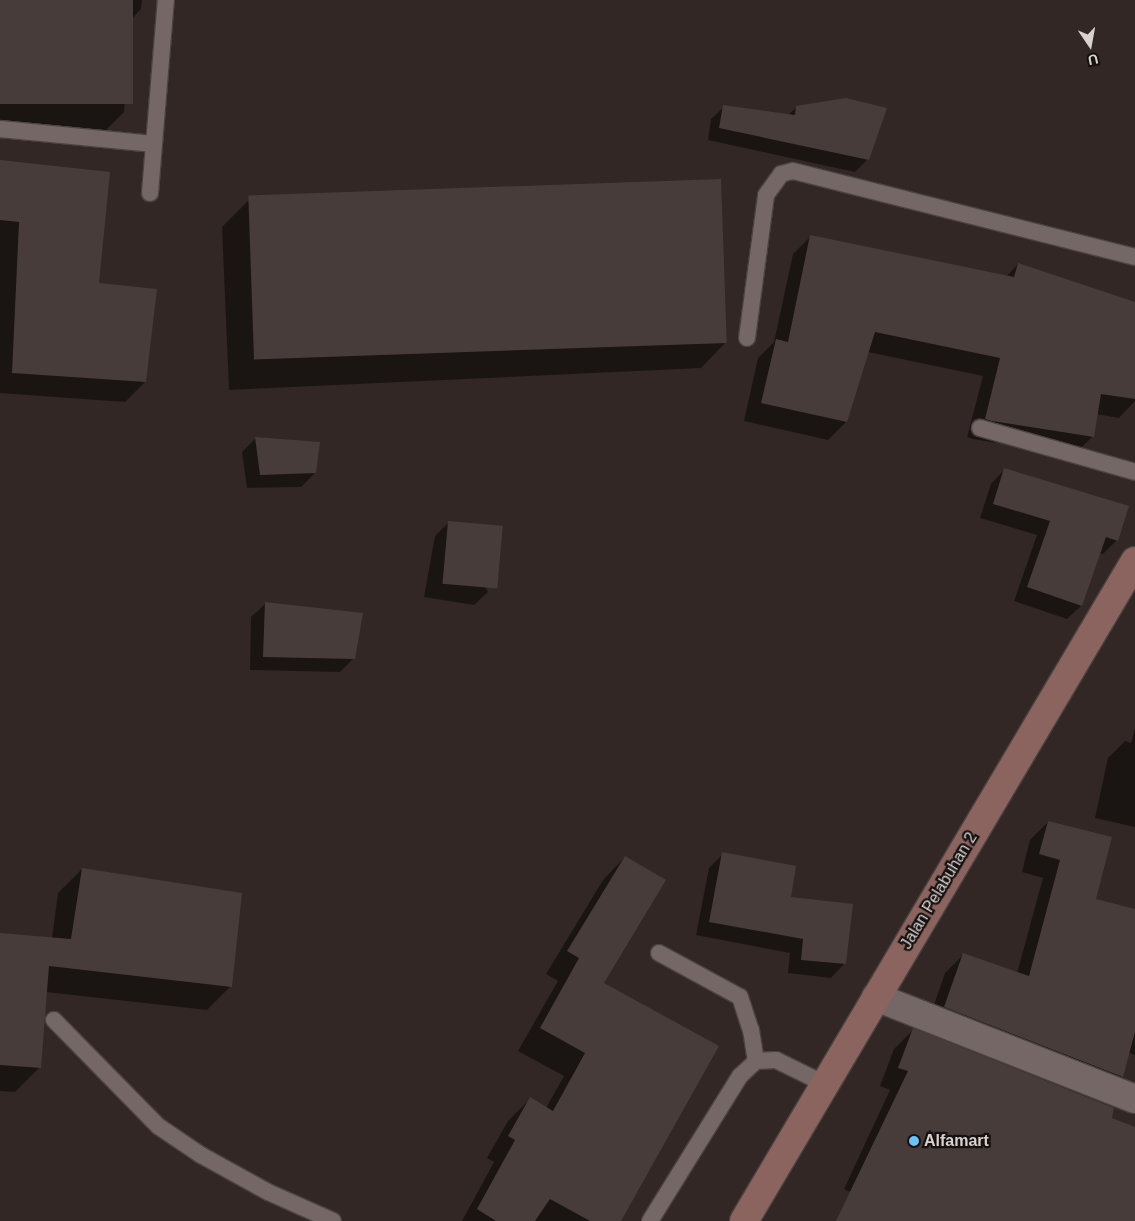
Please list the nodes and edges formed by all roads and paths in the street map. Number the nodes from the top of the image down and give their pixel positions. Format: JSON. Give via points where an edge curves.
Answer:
{"nodes":[{"id":1,"x":166,"y":0,"type":"edge"},
{"id":2,"x":0,"y":129,"type":"edge"},
{"id":3,"x":153,"y":144,"type":"junction"},
{"id":4,"x":150,"y":194,"type":"dead end"},
{"id":5,"x":1135,"y":258,"type":"edge"},
{"id":6,"x":747,"y":338,"type":"dead end"},
{"id":7,"x":980,"y":428,"type":"dead end"},
{"id":8,"x":1135,"y":472,"type":"edge"},
{"id":9,"x":1135,"y":561,"type":"edge"},
{"id":10,"x":659,"y":953,"type":"dead end"},
{"id":11,"x":876,"y":997,"type":"junction"},
{"id":12,"x":54,"y":1020,"type":"dead end"},
{"id":13,"x":756,"y":1061,"type":"junction"},
{"id":14,"x":824,"y":1084,"type":"junction"},
{"id":15,"x":1135,"y":1099,"type":"edge"},
{"id":16,"x":333,"y":1221,"type":"edge"},
{"id":17,"x":650,"y":1221,"type":"edge"},
{"id":18,"x":744,"y":1221,"type":"edge"}],
"edges":[{"from":1,"to":3,"type":"lane","via":[[165,39]]},
{"from":2,"to":3,"type":"lane"},
{"from":3,"to":4,"type":"lane"},
{"from":5,"to":6,"type":"lane","via":[[818,175],[787,172],[774,180],[766,195]]},
{"from":7,"to":8,"type":"lane"},
{"from":9,"to":11,"type":"main road","name":"Jalan Pelabuhan 2"},
{"from":10,"to":13,"type":"lane","via":[[740,997],[751,1030]]},
{"from":11,"to":14,"type":"main road","name":"Jalan Pelabuhan 2"},
{"from":11,"to":15,"type":"street"},
{"from":12,"to":16,"type":"lane","via":[[158,1126],[243,1178]]},
{"from":13,"to":14,"type":"lane","via":[[776,1060]]},
{"from":13,"to":17,"type":"lane","via":[[740,1076]]},
{"from":14,"to":18,"type":"main road","name":"Jalan Pelabuhan 2"}]}
